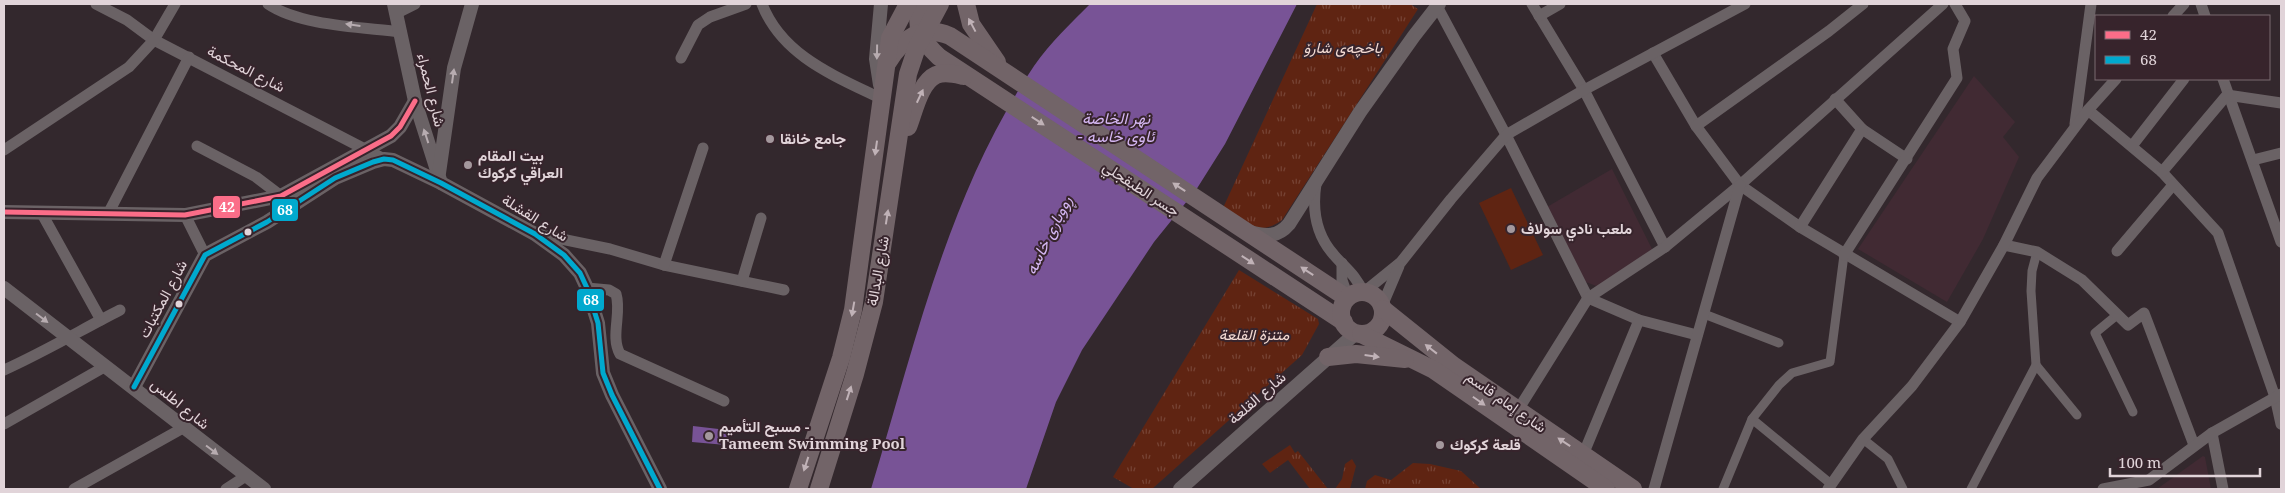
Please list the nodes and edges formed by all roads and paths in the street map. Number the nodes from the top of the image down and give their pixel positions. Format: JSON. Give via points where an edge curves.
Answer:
{"nodes":[{"id":1,"x":96,"y":4,"type":"edge"},
{"id":2,"x":175,"y":4,"type":"edge"},
{"id":3,"x":268,"y":4,"type":"edge"},
{"id":4,"x":415,"y":4,"type":"edge"},
{"id":5,"x":472,"y":4,"type":"edge"},
{"id":6,"x":746,"y":4,"type":"edge"},
{"id":7,"x":762,"y":4,"type":"edge"},
{"id":8,"x":880,"y":4,"type":"edge"},
{"id":9,"x":908,"y":4,"type":"edge"},
{"id":10,"x":922,"y":4,"type":"edge"},
{"id":11,"x":940,"y":4,"type":"edge"},
{"id":12,"x":966,"y":4,"type":"edge"},
{"id":13,"x":1532,"y":4,"type":"edge"},
{"id":14,"x":1560,"y":4,"type":"edge"},
{"id":15,"x":1745,"y":4,"type":"edge"},
{"id":16,"x":1863,"y":4,"type":"edge"},
{"id":17,"x":1943,"y":4,"type":"edge"},
{"id":18,"x":1955,"y":4,"type":"edge"},
{"id":19,"x":2091,"y":4,"type":"edge"},
{"id":20,"x":2184,"y":4,"type":"edge"},
{"id":21,"x":1438,"y":5,"type":"edge"},
{"id":22,"x":1733,"y":7,"type":"edge"},
{"id":23,"x":395,"y":8,"type":"edge"},
{"id":24,"x":2174,"y":15,"type":"edge"},
{"id":25,"x":1539,"y":16,"type":"junction"},
{"id":26,"x":401,"y":32,"type":"junction"},
{"id":27,"x":921,"y":37,"type":"junction"},
{"id":28,"x":154,"y":40,"type":"junction"},
{"id":29,"x":1653,"y":53,"type":"junction"},
{"id":30,"x":189,"y":57,"type":"junction"},
{"id":31,"x":681,"y":58,"type":"dead end"},
{"id":32,"x":888,"y":62,"type":"junction"},
{"id":33,"x":1008,"y":74,"type":"junction"},
{"id":34,"x":970,"y":77,"type":"junction"},
{"id":35,"x":2115,"y":80,"type":"edge"},
{"id":36,"x":2183,"y":80,"type":"edge"},
{"id":37,"x":2223,"y":80,"type":"edge"},
{"id":38,"x":1584,"y":90,"type":"junction"},
{"id":39,"x":2227,"y":95,"type":"junction"},
{"id":40,"x":882,"y":99,"type":"junction"},
{"id":41,"x":1835,"y":99,"type":"junction"},
{"id":42,"x":415,"y":101,"type":"junction"},
{"id":43,"x":2281,"y":103,"type":"edge"},
{"id":44,"x":2088,"y":110,"type":"junction"},
{"id":45,"x":1696,"y":126,"type":"junction"},
{"id":46,"x":2075,"y":126,"type":"junction"},
{"id":47,"x":1862,"y":129,"type":"junction"},
{"id":48,"x":1506,"y":135,"type":"junction"},
{"id":49,"x":196,"y":146,"type":"dead end"},
{"id":50,"x":2132,"y":146,"type":"junction"},
{"id":51,"x":702,"y":148,"type":"dead end"},
{"id":52,"x":367,"y":149,"type":"junction"},
{"id":53,"x":4,"y":150,"type":"edge"},
{"id":54,"x":2281,"y":153,"type":"edge"},
{"id":55,"x":896,"y":158,"type":"junction"},
{"id":56,"x":1906,"y":158,"type":"junction"},
{"id":57,"x":388,"y":160,"type":"junction"},
{"id":58,"x":2253,"y":160,"type":"junction"},
{"id":59,"x":2162,"y":172,"type":"junction"},
{"id":60,"x":440,"y":179,"type":"junction"},
{"id":61,"x":1316,"y":182,"type":"junction"},
{"id":62,"x":1740,"y":185,"type":"junction"},
{"id":63,"x":2173,"y":185,"type":"junction"},
{"id":64,"x":281,"y":196,"type":"junction"},
{"id":65,"x":4,"y":212,"type":"edge"},
{"id":66,"x":41,"y":212,"type":"junction"},
{"id":67,"x":109,"y":212,"type":"junction"},
{"id":68,"x":185,"y":214,"type":"junction"},
{"id":69,"x":761,"y":218,"type":"dead end"},
{"id":70,"x":1800,"y":227,"type":"junction"},
{"id":71,"x":1247,"y":232,"type":"junction"},
{"id":72,"x":535,"y":234,"type":"junction"},
{"id":73,"x":2281,"y":242,"type":"edge"},
{"id":74,"x":2004,"y":245,"type":"junction"},
{"id":75,"x":1665,"y":247,"type":"junction"},
{"id":76,"x":2117,"y":251,"type":"dead end"},
{"id":77,"x":2037,"y":252,"type":"junction"},
{"id":78,"x":205,"y":255,"type":"junction"},
{"id":79,"x":1844,"y":255,"type":"junction"},
{"id":80,"x":1401,"y":262,"type":"junction"},
{"id":81,"x":1342,"y":263,"type":"junction"},
{"id":82,"x":664,"y":264,"type":"junction"},
{"id":83,"x":742,"y":281,"type":"junction"},
{"id":84,"x":4,"y":288,"type":"edge"},
{"id":85,"x":587,"y":288,"type":"junction"},
{"id":86,"x":784,"y":290,"type":"dead end"},
{"id":87,"x":1356,"y":295,"type":"junction"},
{"id":88,"x":1588,"y":298,"type":"junction"},
{"id":89,"x":1382,"y":308,"type":"junction"},
{"id":90,"x":120,"y":310,"type":"dead end"},
{"id":91,"x":1704,"y":314,"type":"junction"},
{"id":92,"x":2117,"y":315,"type":"junction"},
{"id":93,"x":101,"y":320,"type":"junction"},
{"id":94,"x":1639,"y":320,"type":"junction"},
{"id":95,"x":1960,"y":322,"type":"junction"},
{"id":96,"x":1354,"y":330,"type":"junction"},
{"id":97,"x":1698,"y":335,"type":"junction"},
{"id":98,"x":67,"y":336,"type":"junction"},
{"id":99,"x":1779,"y":343,"type":"dead end"},
{"id":100,"x":1328,"y":357,"type":"junction"},
{"id":101,"x":1416,"y":360,"type":"junction"},
{"id":102,"x":106,"y":366,"type":"junction"},
{"id":103,"x":2036,"y":366,"type":"junction"},
{"id":104,"x":4,"y":370,"type":"edge"},
{"id":105,"x":134,"y":388,"type":"junction"},
{"id":106,"x":2278,"y":396,"type":"edge"},
{"id":107,"x":724,"y":401,"type":"dead end"},
{"id":108,"x":1518,"y":410,"type":"junction"},
{"id":109,"x":2133,"y":412,"type":"dead end"},
{"id":110,"x":2077,"y":415,"type":"dead end"},
{"id":111,"x":1752,"y":419,"type":"junction"},
{"id":112,"x":4,"y":424,"type":"edge"},
{"id":113,"x":2281,"y":424,"type":"edge"},
{"id":114,"x":183,"y":428,"type":"junction"},
{"id":115,"x":2212,"y":434,"type":"junction"},
{"id":116,"x":1864,"y":439,"type":"junction"},
{"id":117,"x":2194,"y":445,"type":"junction"},
{"id":118,"x":1583,"y":455,"type":"junction"},
{"id":119,"x":246,"y":476,"type":"junction"},
{"id":120,"x":655,"y":487,"type":"edge"},
{"id":121,"x":1829,"y":487,"type":"edge"},
{"id":122,"x":74,"y":489,"type":"edge"},
{"id":123,"x":226,"y":489,"type":"edge"},
{"id":124,"x":264,"y":489,"type":"edge"},
{"id":125,"x":798,"y":489,"type":"edge"},
{"id":126,"x":819,"y":489,"type":"edge"},
{"id":127,"x":1180,"y":489,"type":"edge"},
{"id":128,"x":1606,"y":489,"type":"edge"},
{"id":129,"x":1633,"y":489,"type":"edge"},
{"id":130,"x":1654,"y":489,"type":"edge"},
{"id":131,"x":1723,"y":489,"type":"edge"},
{"id":132,"x":1903,"y":489,"type":"edge"},
{"id":133,"x":1971,"y":489,"type":"edge"},
{"id":134,"x":2103,"y":489,"type":"edge"},
{"id":135,"x":2223,"y":489,"type":"edge"}],
"edges":[{"from":1,"to":28,"type":"street","name":"شارع المحكمة","via":[[127,20]]},
{"from":2,"to":28,"type":"street"},
{"from":26,"to":3,"type":"street","one_way":true,"via":[[299,18]]},
{"from":4,"to":23,"type":"street"},
{"from":60,"to":5,"type":"street","one_way":true,"via":[[454,68]]},
{"from":6,"to":31,"type":"street","via":[[710,17],[698,26]]},
{"from":7,"to":40,"type":"street","via":[[778,33],[798,54],[828,73]]},
{"from":8,"to":40,"type":"street","one_way":true,"via":[[876,59]]},
{"from":9,"to":32,"type":"main road","name":"شارع البدالة","via":[[890,38]]},
{"from":10,"to":27,"type":"main road","via":[[917,20]]},
{"from":11,"to":27,"type":"main road"},
{"from":33,"to":12,"type":"main road","one_way":true,"via":[[971,24]]},
{"from":13,"to":25,"type":"street"},
{"from":14,"to":25,"type":"street"},
{"from":15,"to":22,"type":"street"},
{"from":16,"to":45,"type":"street"},
{"from":17,"to":41,"type":"street"},
{"from":18,"to":56,"type":"street","via":[[1965,21],[1953,49],[1957,78]]},
{"from":19,"to":46,"type":"street"},
{"from":20,"to":24,"type":"street"},
{"from":21,"to":48,"type":"street"},
{"from":21,"to":61,"type":"street","via":[[1360,112]]},
{"from":22,"to":29,"type":"street"},
{"from":23,"to":26,"type":"street","name":"شارع الحمراء"},
{"from":25,"to":38,"type":"street"},
{"from":26,"to":42,"type":"street","name":"شارع الحمراء"},
{"from":27,"to":32,"type":"main road","via":[[901,45]]},
{"from":27,"to":33,"type":"main road","name":"جسر الطبقجلي","via":[[950,36]]},
{"from":27,"to":34,"type":"main road","name":"جسر الطبقجلي","via":[[938,57]]},
{"from":27,"to":55,"type":"main road","name":"شارع البدالة","via":[[908,74]]},
{"from":28,"to":30,"type":"street","name":"شارع المحكمة"},
{"from":28,"to":53,"type":"street","via":[[129,67]]},
{"from":29,"to":38,"type":"street"},
{"from":29,"to":45,"type":"street"},
{"from":30,"to":52,"type":"street","name":"شارع المحكمة"},
{"from":30,"to":67,"type":"street"},
{"from":32,"to":40,"type":"main road","name":"شارع البدالة"},
{"from":71,"to":33,"type":"main road","name":"جسر الطبقجلي","one_way":true},
{"from":55,"to":34,"type":"main road","one_way":true,"via":[[921,94],[932,78],[945,73]]},
{"from":34,"to":96,"type":"main road","name":"جسر الطبقجلي","one_way":true},
{"from":35,"to":44,"type":"street"},
{"from":36,"to":50,"type":"street"},
{"from":37,"to":39,"type":"street"},
{"from":38,"to":48,"type":"street"},
{"from":38,"to":75,"type":"street"},
{"from":39,"to":43,"type":"street"},
{"from":39,"to":58,"type":"street"},
{"from":39,"to":59,"type":"street"},
{"from":40,"to":125,"type":"main road","name":"شارع البدالة","one_way":true,"via":[[853,310],[841,358]]},
{"from":41,"to":47,"type":"street"},
{"from":41,"to":62,"type":"street"},
{"from":42,"to":52,"type":"street","via":[[400,128]]},
{"from":60,"to":42,"type":"street","name":"شارع الحمراء","one_way":true},
{"from":44,"to":46,"type":"street"},
{"from":44,"to":50,"type":"street"},
{"from":45,"to":62,"type":"street"},
{"from":46,"to":74,"type":"street","via":[[2037,178]]},
{"from":47,"to":56,"type":"street"},
{"from":47,"to":70,"type":"street"},
{"from":48,"to":80,"type":"street"},
{"from":48,"to":88,"type":"street"},
{"from":49,"to":64,"type":"street","via":[[256,177]]},
{"from":50,"to":59,"type":"street"},
{"from":51,"to":82,"type":"street"},
{"from":52,"to":57,"type":"street","name":"شارع المحكمة"},
{"from":52,"to":64,"type":"street"},
{"from":54,"to":58,"type":"street"},
{"from":126,"to":55,"type":"main road","name":"شارع البدالة","one_way":true,"via":[[874,302]]},
{"from":56,"to":79,"type":"street"},
{"from":57,"to":60,"type":"street","name":"شارع القشلة"},
{"from":57,"to":78,"type":"street","name":"شارع المكتبات","via":[[335,178],[267,222]]},
{"from":58,"to":73,"type":"street"},
{"from":59,"to":63,"type":"street"},
{"from":60,"to":72,"type":"street","name":"شارع القشلة"},
{"from":61,"to":71,"type":"street","via":[[1290,224],[1280,232],[1268,236]]},
{"from":61,"to":81,"type":"street","via":[[1316,220],[1326,244]]},
{"from":62,"to":70,"type":"street"},
{"from":62,"to":75,"type":"street"},
{"from":62,"to":91,"type":"street"},
{"from":63,"to":76,"type":"street"},
{"from":63,"to":106,"type":"street","via":[[2218,233]]},
{"from":64,"to":68,"type":"street"},
{"from":65,"to":66,"type":"street"},
{"from":66,"to":67,"type":"street"},
{"from":66,"to":93,"type":"street"},
{"from":67,"to":68,"type":"street"},
{"from":68,"to":78,"type":"street"},
{"from":69,"to":83,"type":"street"},
{"from":70,"to":79,"type":"street"},
{"from":87,"to":71,"type":"main road","name":"جسر الطبقجلي","one_way":true},
{"from":72,"to":82,"type":"street"},
{"from":72,"to":85,"type":"street","name":"شارع القشلة","via":[[564,255],[580,273]]},
{"from":74,"to":77,"type":"street"},
{"from":74,"to":95,"type":"street"},
{"from":75,"to":88,"type":"street"},
{"from":77,"to":92,"type":"street","via":[[2082,280]]},
{"from":77,"to":103,"type":"street","via":[[2031,291]]},
{"from":78,"to":105,"type":"street","name":"شارع المكتبات"},
{"from":79,"to":95,"type":"street"},
{"from":79,"to":111,"type":"street","via":[[1830,362],[1792,373]]},
{"from":80,"to":87,"type":"street"},
{"from":80,"to":89,"type":"street"},
{"from":81,"to":87,"type":"street","via":[[1342,280]]},
{"from":81,"to":87,"type":"street","via":[[1355,275]]},
{"from":82,"to":83,"type":"street"},
{"from":83,"to":86,"type":"street"},
{"from":84,"to":98,"type":"street","name":"شارع اطلس","one_way":true},
{"from":85,"to":107,"type":"street","via":[[616,294],[616,346],[620,354]]},
{"from":85,"to":120,"type":"street","name":"شارع القشلة","via":[[598,323],[603,373]]},
{"from":87,"to":89,"type":"main road","via":[[1375,296]]},
{"from":87,"to":96,"type":"main road","via":[[1341,312]]},
{"from":88,"to":94,"type":"street"},
{"from":88,"to":108,"type":"street"},
{"from":89,"to":96,"type":"main road","via":[[1381,321],[1373,330]]},
{"from":108,"to":89,"type":"main road","name":"شارع إمام قاسم","one_way":true,"via":[[1433,351]]},
{"from":90,"to":93,"type":"street"},
{"from":91,"to":97,"type":"street"},
{"from":91,"to":99,"type":"street"},
{"from":92,"to":109,"type":"street","via":[[2095,333]]},
{"from":92,"to":117,"type":"street","via":[[2128,324],[2144,313]]},
{"from":93,"to":98,"type":"street"},
{"from":94,"to":97,"type":"street"},
{"from":94,"to":118,"type":"street"},
{"from":95,"to":116,"type":"street","via":[[1917,379]]},
{"from":96,"to":100,"type":"street","name":"شارع القلعة"},
{"from":96,"to":101,"type":"main road","name":"شارع إمام قاسم"},
{"from":97,"to":130,"type":"street"},
{"from":98,"to":102,"type":"street","name":"شارع اطلس"},
{"from":98,"to":104,"type":"street","via":[[39,354]]},
{"from":100,"to":101,"type":"main road","one_way":true,"via":[[1356,354]]},
{"from":100,"to":127,"type":"street","name":"شارع القلعة"},
{"from":101,"to":128,"type":"main road","name":"شارع إمام قاسم","one_way":true},
{"from":102,"to":105,"type":"street","name":"شارع اطلس"},
{"from":102,"to":112,"type":"street"},
{"from":103,"to":110,"type":"street"},
{"from":103,"to":133,"type":"street"},
{"from":105,"to":114,"type":"street","name":"شارع اطلس"},
{"from":106,"to":113,"type":"street"},
{"from":106,"to":115,"type":"street"},
{"from":118,"to":108,"type":"main road","name":"شارع إمام قاسم","one_way":true},
{"from":111,"to":121,"type":"street"},
{"from":111,"to":131,"type":"street"},
{"from":114,"to":119,"type":"street","name":"شارع اطلس","one_way":true},
{"from":114,"to":122,"type":"street"},
{"from":115,"to":117,"type":"street"},
{"from":115,"to":135,"type":"street"},
{"from":116,"to":121,"type":"street"},
{"from":116,"to":132,"type":"street","via":[[1888,459]]},
{"from":117,"to":134,"type":"street","via":[[2149,480]]},
{"from":118,"to":129,"type":"main road","name":"شارع إمام قاسم"},
{"from":119,"to":123,"type":"street"},
{"from":119,"to":124,"type":"street","name":"شارع اطلس"}]}
